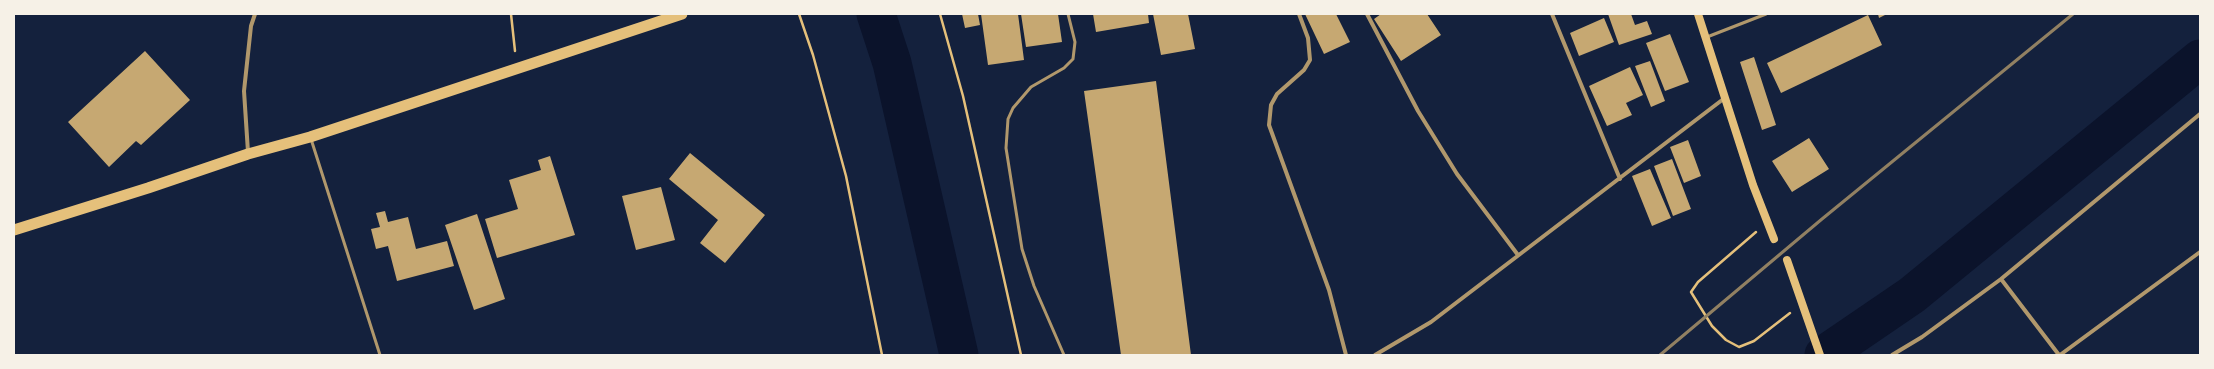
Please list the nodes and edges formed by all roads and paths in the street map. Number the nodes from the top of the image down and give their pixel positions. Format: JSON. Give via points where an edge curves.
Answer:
{"nodes":[{"id":1,"x":255,"y":14,"type":"edge"},
{"id":2,"x":511,"y":14,"type":"edge"},
{"id":3,"x":682,"y":14,"type":"edge"},
{"id":4,"x":799,"y":14,"type":"edge"},
{"id":5,"x":940,"y":14,"type":"edge"},
{"id":6,"x":1068,"y":14,"type":"edge"},
{"id":7,"x":1299,"y":14,"type":"edge"},
{"id":8,"x":1367,"y":14,"type":"edge"},
{"id":9,"x":1552,"y":14,"type":"edge"},
{"id":10,"x":1698,"y":14,"type":"edge"},
{"id":11,"x":1766,"y":14,"type":"edge"},
{"id":12,"x":1705,"y":37,"type":"junction"},
{"id":13,"x":516,"y":68,"type":"junction"},
{"id":14,"x":1726,"y":97,"type":"junction"},
{"id":15,"x":2200,"y":114,"type":"edge"},
{"id":16,"x":310,"y":137,"type":"junction"},
{"id":17,"x":248,"y":154,"type":"junction"},
{"id":18,"x":1620,"y":179,"type":"junction"},
{"id":19,"x":1766,"y":219,"type":"junction"},
{"id":20,"x":14,"y":230,"type":"edge"},
{"id":21,"x":1774,"y":239,"type":"dead end"},
{"id":22,"x":2200,"y":252,"type":"edge"},
{"id":23,"x":1518,"y":255,"type":"junction"},
{"id":24,"x":1787,"y":260,"type":"dead end"},
{"id":25,"x":2001,"y":279,"type":"junction"},
{"id":26,"x":1802,"y":302,"type":"junction"},
{"id":27,"x":380,"y":355,"type":"edge"},
{"id":28,"x":882,"y":355,"type":"edge"},
{"id":29,"x":1021,"y":355,"type":"edge"},
{"id":30,"x":1064,"y":355,"type":"edge"},
{"id":31,"x":1346,"y":355,"type":"edge"},
{"id":32,"x":1375,"y":355,"type":"edge"},
{"id":33,"x":1820,"y":355,"type":"edge"},
{"id":34,"x":1892,"y":355,"type":"edge"},
{"id":35,"x":2060,"y":355,"type":"edge"}],
"edges":[{"from":1,"to":17,"type":"street","via":[[251,26],[244,91]]},
{"from":2,"to":13,"type":"path"},
{"from":3,"to":13,"type":"highway"},
{"from":4,"to":28,"type":"path","via":[[813,55],[846,176]]},
{"from":5,"to":29,"type":"path","via":[[963,96]]},
{"from":6,"to":30,"type":"lane","via":[[1075,42],[1073,59],[1064,68],[1031,87],[1016,103],[1008,119],[1006,148],[1022,249],[1034,286]]},
{"from":7,"to":31,"type":"street","via":[[1308,38],[1310,60],[1304,70],[1277,94],[1270,105],[1269,125],[1329,290]]},
{"from":8,"to":23,"type":"street","via":[[1418,111],[1457,174]]},
{"from":9,"to":18,"type":"street"},
{"from":10,"to":12,"type":"main road"},
{"from":11,"to":12,"type":"lane"},
{"from":12,"to":14,"type":"main road"},
{"from":13,"to":16,"type":"highway"},
{"from":14,"to":18,"type":"street"},
{"from":14,"to":19,"type":"main road"},
{"from":15,"to":25,"type":"street"},
{"from":16,"to":17,"type":"highway"},
{"from":16,"to":27,"type":"lane"},
{"from":17,"to":20,"type":"highway"},
{"from":18,"to":23,"type":"street"},
{"from":19,"to":21,"type":"main road"},
{"from":19,"to":26,"type":"path","via":[[1754,234],[1698,282],[1692,292],[1712,326],[1726,340],[1739,347],[1754,341]]},
{"from":22,"to":35,"type":"street"},
{"from":23,"to":32,"type":"street","via":[[1431,322]]},
{"from":24,"to":26,"type":"main road"},
{"from":25,"to":34,"type":"street","via":[[1922,337]]},
{"from":25,"to":35,"type":"street"},
{"from":26,"to":33,"type":"main road"}]}
